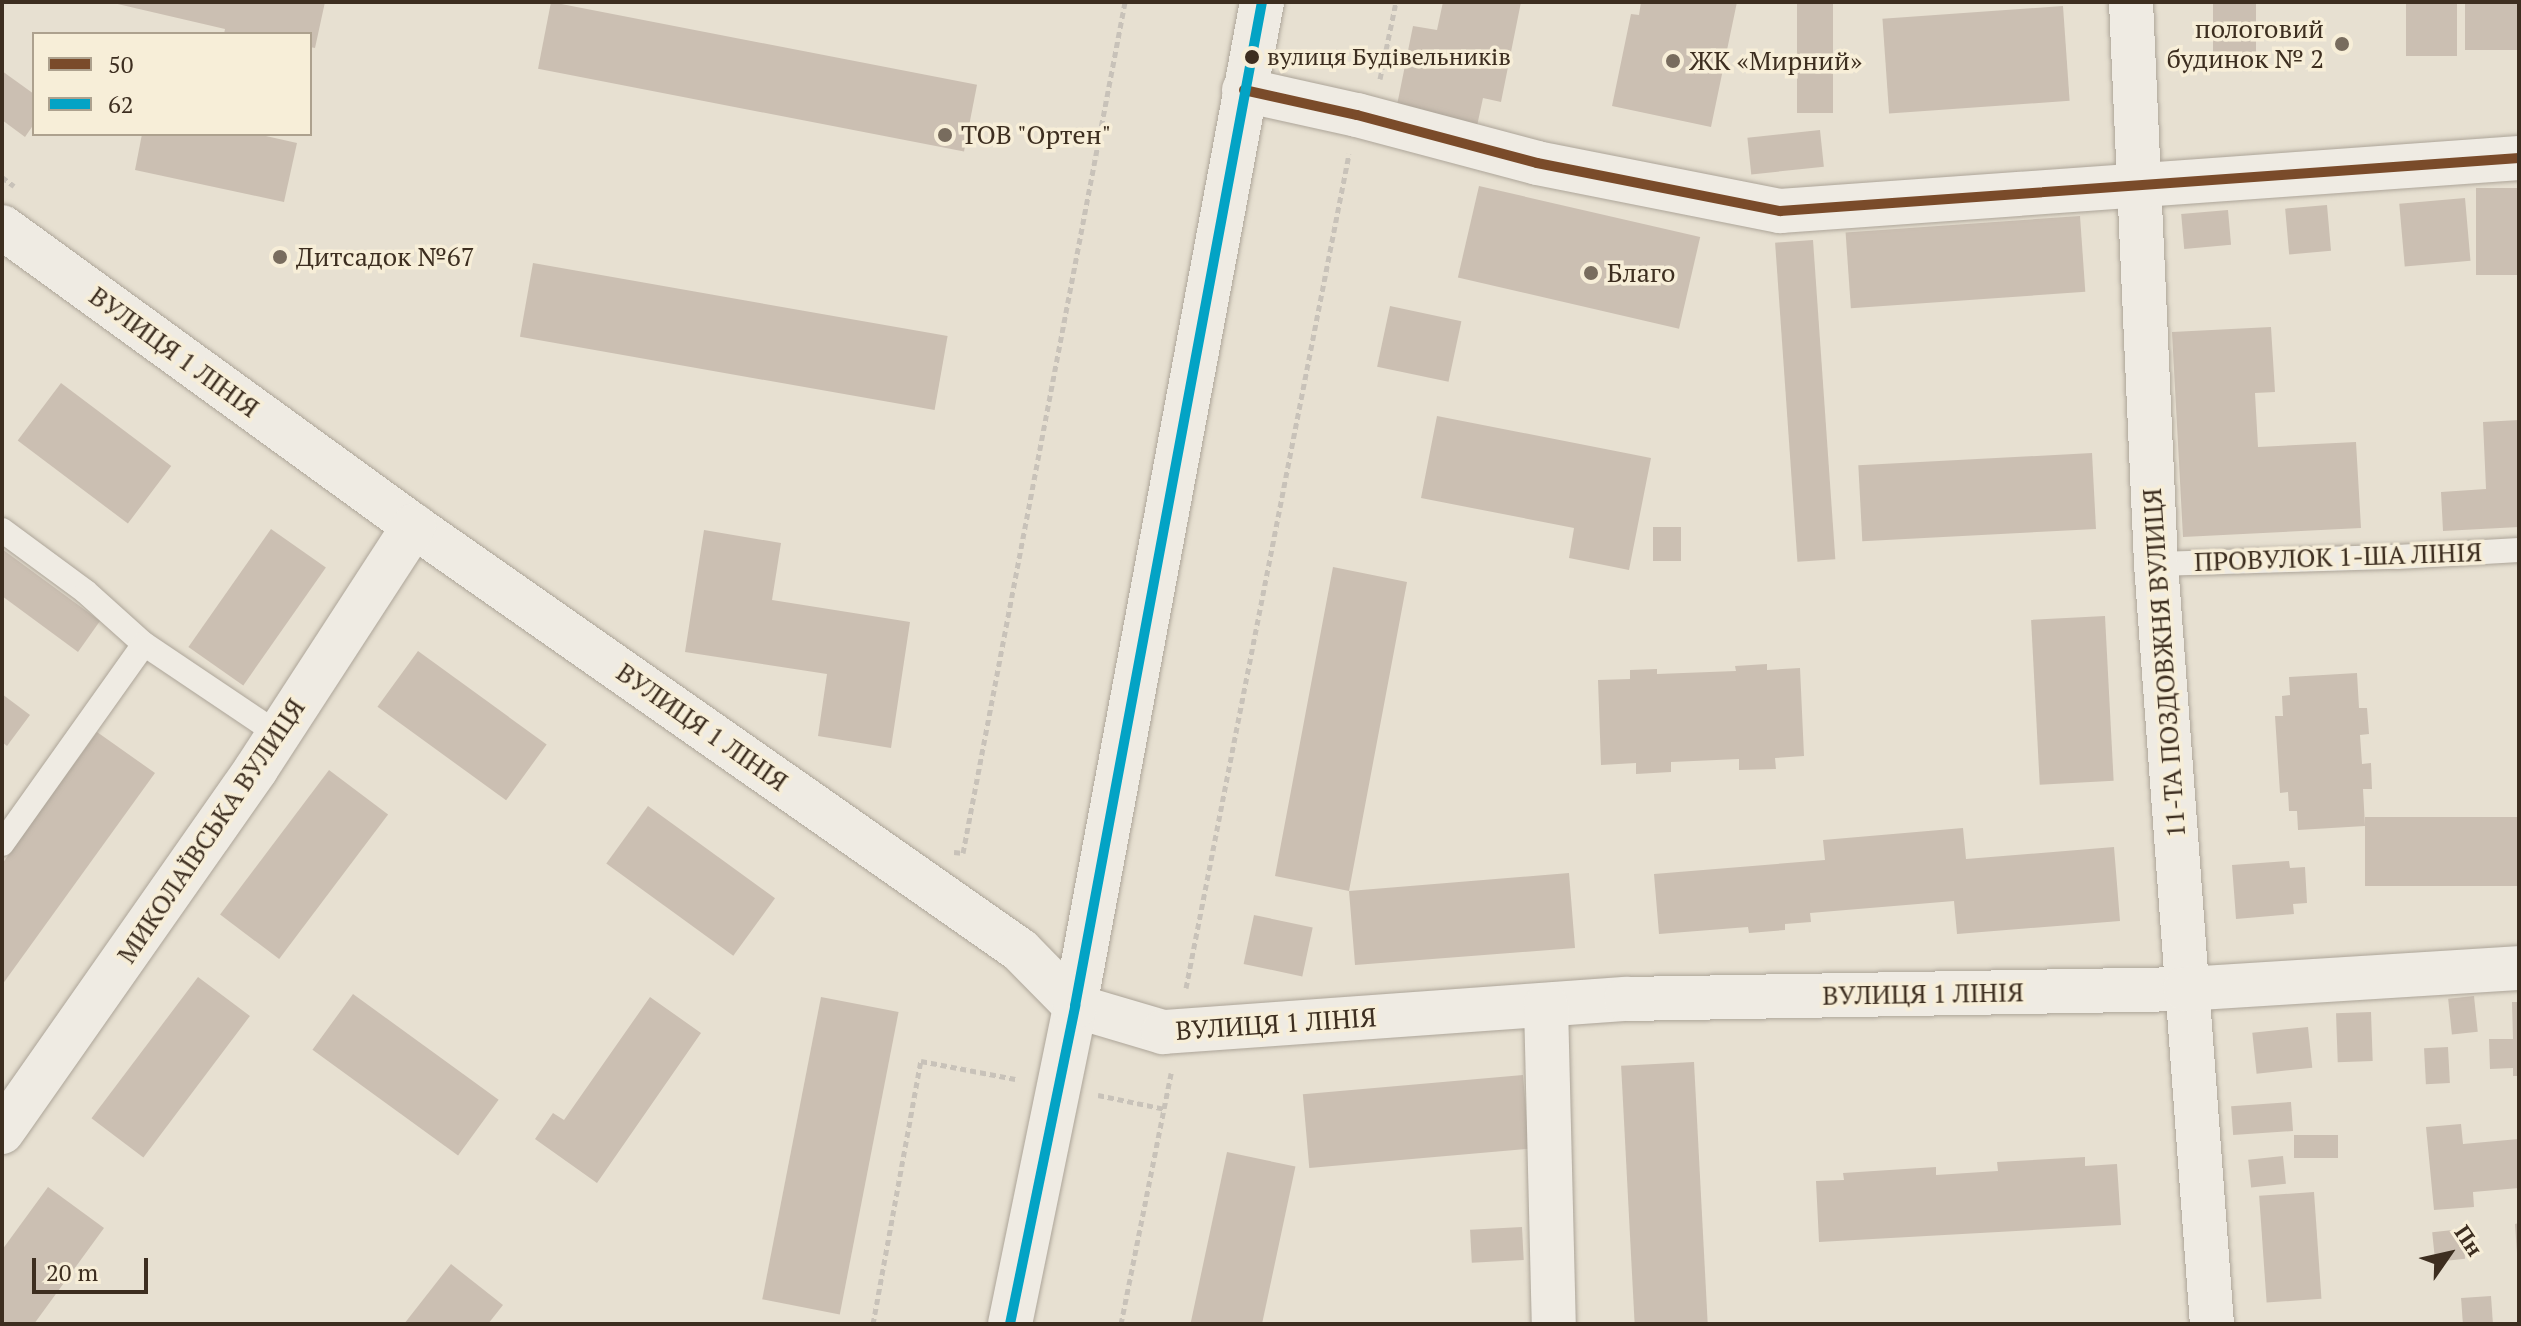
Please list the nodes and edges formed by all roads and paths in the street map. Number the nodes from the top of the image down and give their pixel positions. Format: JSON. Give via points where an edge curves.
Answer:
{"nodes":[{"id":1,"x":1125,"y":2,"type":"edge"},
{"id":2,"x":1262,"y":2,"type":"edge"},
{"id":3,"x":1396,"y":2,"type":"edge"},
{"id":4,"x":2131,"y":2,"type":"edge"},
{"id":5,"x":1244,"y":90,"type":"junction"},
{"id":6,"x":1357,"y":115,"type":"junction"},
{"id":7,"x":2519,"y":158,"type":"edge"},
{"id":8,"x":2140,"y":184,"type":"junction"},
{"id":9,"x":2,"y":227,"type":"edge"},
{"id":10,"x":414,"y":526,"type":"junction"},
{"id":11,"x":2,"y":530,"type":"edge"},
{"id":12,"x":2519,"y":550,"type":"edge"},
{"id":13,"x":2156,"y":564,"type":"junction"},
{"id":14,"x":144,"y":644,"type":"junction"},
{"id":15,"x":278,"y":734,"type":"junction"},
{"id":16,"x":2,"y":844,"type":"edge"},
{"id":17,"x":963,"y":853,"type":"dead end"},
{"id":18,"x":2519,"y":968,"type":"edge"},
{"id":19,"x":2185,"y":989,"type":"junction"},
{"id":20,"x":1546,"y":1005,"type":"junction"},
{"id":21,"x":1075,"y":1006,"type":"junction"},
{"id":22,"x":1179,"y":1030,"type":"junction"},
{"id":23,"x":1015,"y":1079,"type":"dead end"},
{"id":24,"x":1097,"y":1095,"type":"dead end"},
{"id":25,"x":1165,"y":1109,"type":"junction"},
{"id":26,"x":2,"y":1132,"type":"edge"},
{"id":27,"x":873,"y":1324,"type":"edge"},
{"id":28,"x":1010,"y":1324,"type":"edge"},
{"id":29,"x":1121,"y":1324,"type":"edge"},
{"id":30,"x":1554,"y":1324,"type":"edge"},
{"id":31,"x":2212,"y":1324,"type":"edge"}],
"edges":[{"from":1,"to":17,"type":"path"},
{"from":2,"to":5,"type":"street"},
{"from":3,"to":6,"type":"path","via":[[1381,76]]},
{"from":4,"to":8,"type":"street","name":"11-ТА ПОЗДОВЖНЯ ВУЛИЦЯ"},
{"from":5,"to":6,"type":"street"},
{"from":5,"to":21,"type":"street"},
{"from":6,"to":8,"type":"street","via":[[1537,163],[1780,211]]},
{"from":6,"to":22,"type":"path"},
{"from":7,"to":8,"type":"street"},
{"from":8,"to":13,"type":"street","name":"11-ТА ПОЗДОВЖНЯ ВУЛИЦЯ"},
{"from":9,"to":10,"type":"street","name":"ВУЛИЦЯ 1 ЛІНІЯ"},
{"from":10,"to":15,"type":"street","name":"МИКОЛАЇВСЬКА ВУЛИЦЯ"},
{"from":10,"to":21,"type":"street","name":"ВУЛИЦЯ 1 ЛІНІЯ","via":[[1020,950]]},
{"from":11,"to":14,"type":"lane","via":[[86,592]]},
{"from":12,"to":13,"type":"lane","name":"ПРОВУЛОК 1-ША ЛІНІЯ"},
{"from":13,"to":19,"type":"street","name":"11-ТА ПОЗДОВЖНЯ ВУЛИЦЯ"},
{"from":14,"to":15,"type":"lane"},
{"from":14,"to":16,"type":"lane"},
{"from":15,"to":26,"type":"street","name":"МИКОЛАЇВСЬКА ВУЛИЦЯ"},
{"from":18,"to":19,"type":"street","name":"ВУЛИЦЯ 1 ЛІНІЯ"},
{"from":19,"to":20,"type":"street","name":"ВУЛИЦЯ 1 ЛІНІЯ"},
{"from":19,"to":31,"type":"street","name":"11-ТА ПОЗДОВЖНЯ ВУЛИЦЯ"},
{"from":20,"to":22,"type":"street","name":"ВУЛИЦЯ 1 ЛІНІЯ"},
{"from":20,"to":30,"type":"street"},
{"from":21,"to":22,"type":"street","name":"ВУЛИЦЯ 1 ЛІНІЯ","via":[[1163,1032]]},
{"from":21,"to":28,"type":"street"},
{"from":22,"to":25,"type":"path"},
{"from":23,"to":27,"type":"path","via":[[921,1061]]},
{"from":24,"to":25,"type":"path"},
{"from":25,"to":29,"type":"path"}]}
